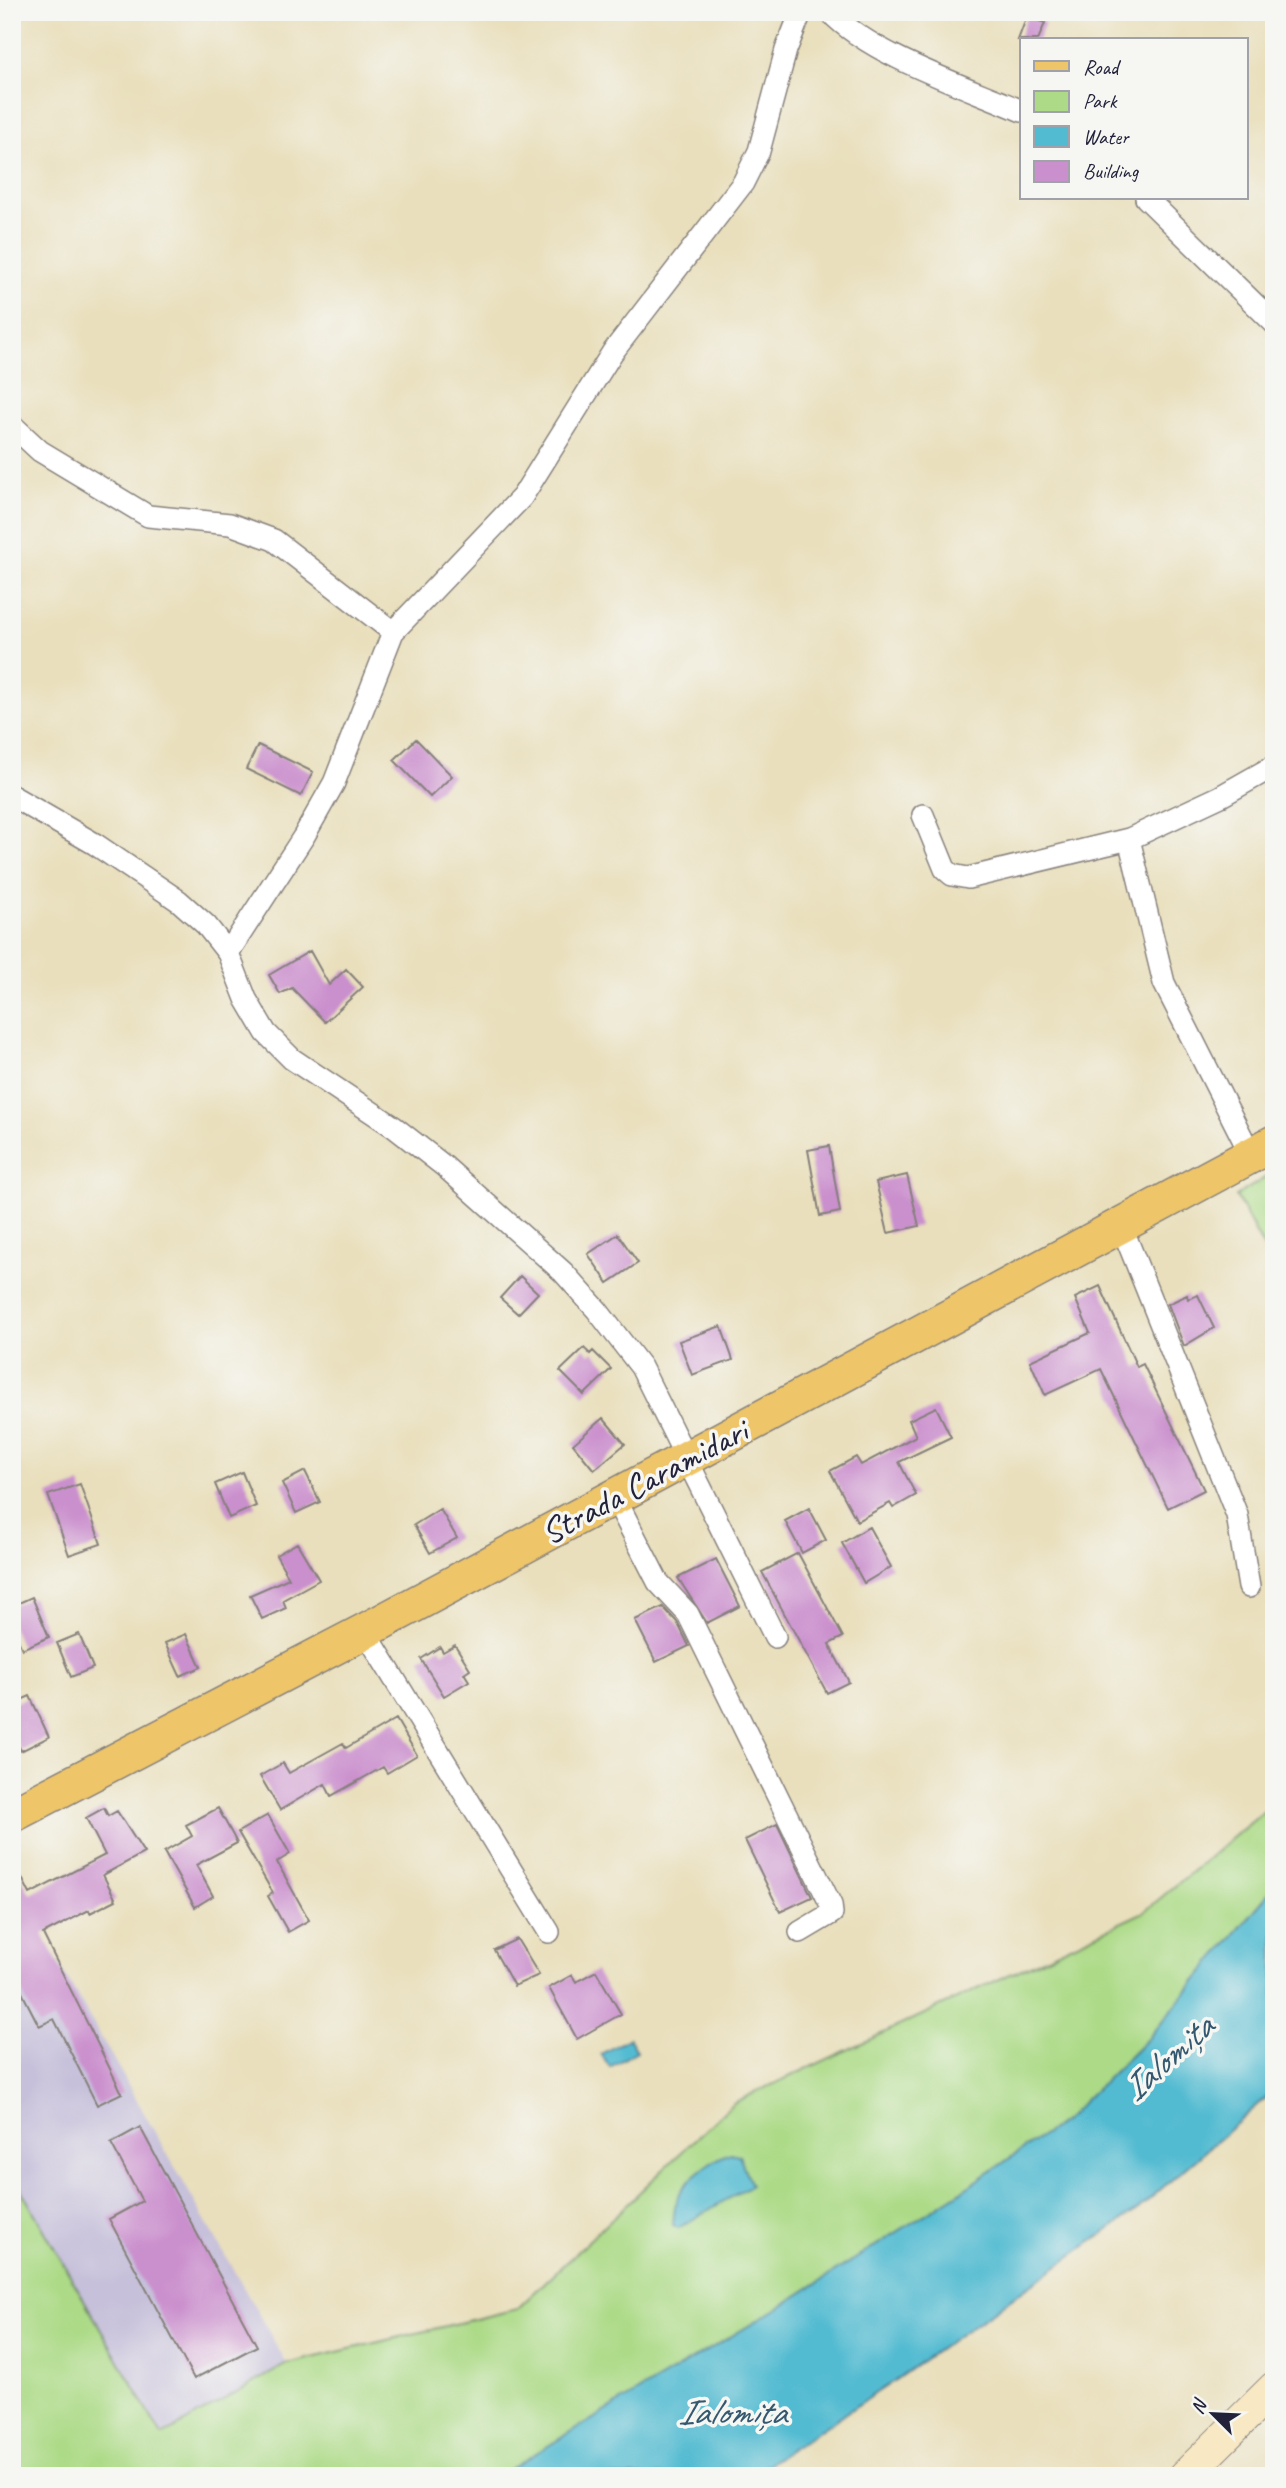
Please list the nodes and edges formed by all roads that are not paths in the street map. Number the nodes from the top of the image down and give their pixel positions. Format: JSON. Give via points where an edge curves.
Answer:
{"nodes":[{"id":1,"x":801,"y":12,"type":"edge"},
{"id":2,"x":830,"y":12,"type":"edge"},
{"id":3,"x":1020,"y":110,"type":"edge"},
{"id":4,"x":1148,"y":200,"type":"edge"},
{"id":5,"x":1274,"y":323,"type":"edge"},
{"id":6,"x":12,"y":425,"type":"edge"},
{"id":7,"x":393,"y":632,"type":"junction"},
{"id":8,"x":1274,"y":766,"type":"edge"},
{"id":9,"x":12,"y":796,"type":"edge"},
{"id":10,"x":923,"y":815,"type":"dead end"},
{"id":11,"x":1129,"y":839,"type":"junction"},
{"id":12,"x":228,"y":953,"type":"junction"},
{"id":13,"x":1262,"y":1149,"type":"edge"},
{"id":14,"x":1121,"y":1225,"type":"junction"},
{"id":15,"x":687,"y":1458,"type":"junction"},
{"id":16,"x":614,"y":1496,"type":"junction"},
{"id":17,"x":1249,"y":1587,"type":"dead end"},
{"id":18,"x":365,"y":1631,"type":"junction"},
{"id":19,"x":775,"y":1637,"type":"dead end"},
{"id":20,"x":12,"y":1815,"type":"edge"},
{"id":21,"x":549,"y":1932,"type":"dead end"},
{"id":22,"x":800,"y":1932,"type":"dead end"},
{"id":23,"x":1274,"y":2388,"type":"edge"},
{"id":24,"x":1185,"y":2476,"type":"edge"}],
"edges":[{"from":1,"to":7,"type":"street","via":[[759,151],[743,183],[612,354],[522,497]]},
{"from":2,"to":3,"type":"street","via":[[878,47]]},
{"from":4,"to":5,"type":"street"},
{"from":6,"to":7,"type":"street","via":[[40,451],[148,516],[230,524],[274,540]]},
{"from":7,"to":12,"type":"street","via":[[334,783]]},
{"from":8,"to":11,"type":"street"},
{"from":9,"to":12,"type":"street","via":[[95,844],[178,901],[206,925]]},
{"from":10,"to":11,"type":"street","via":[[939,860],[960,878]]},
{"from":11,"to":13,"type":"street","via":[[1164,983]]},
{"from":12,"to":15,"type":"street","via":[[266,1033],[292,1059],[444,1166],[563,1272],[642,1367]]},
{"from":13,"to":14,"type":"main road","name":"Strada Caramidari"},
{"from":14,"to":15,"type":"main road","name":"Strada Caramidari"},
{"from":14,"to":17,"type":"street","via":[[1237,1515]]},
{"from":15,"to":16,"type":"main road","name":"Strada Caramidari"},
{"from":15,"to":19,"type":"street"},
{"from":16,"to":18,"type":"main road","name":"Strada Caramidari"},
{"from":16,"to":22,"type":"street","via":[[658,1582],[688,1614],[827,1895],[832,1913]]},
{"from":18,"to":20,"type":"main road","name":"Strada Caramidari"},
{"from":18,"to":21,"type":"street"},
{"from":23,"to":24,"type":"main road"}]}
